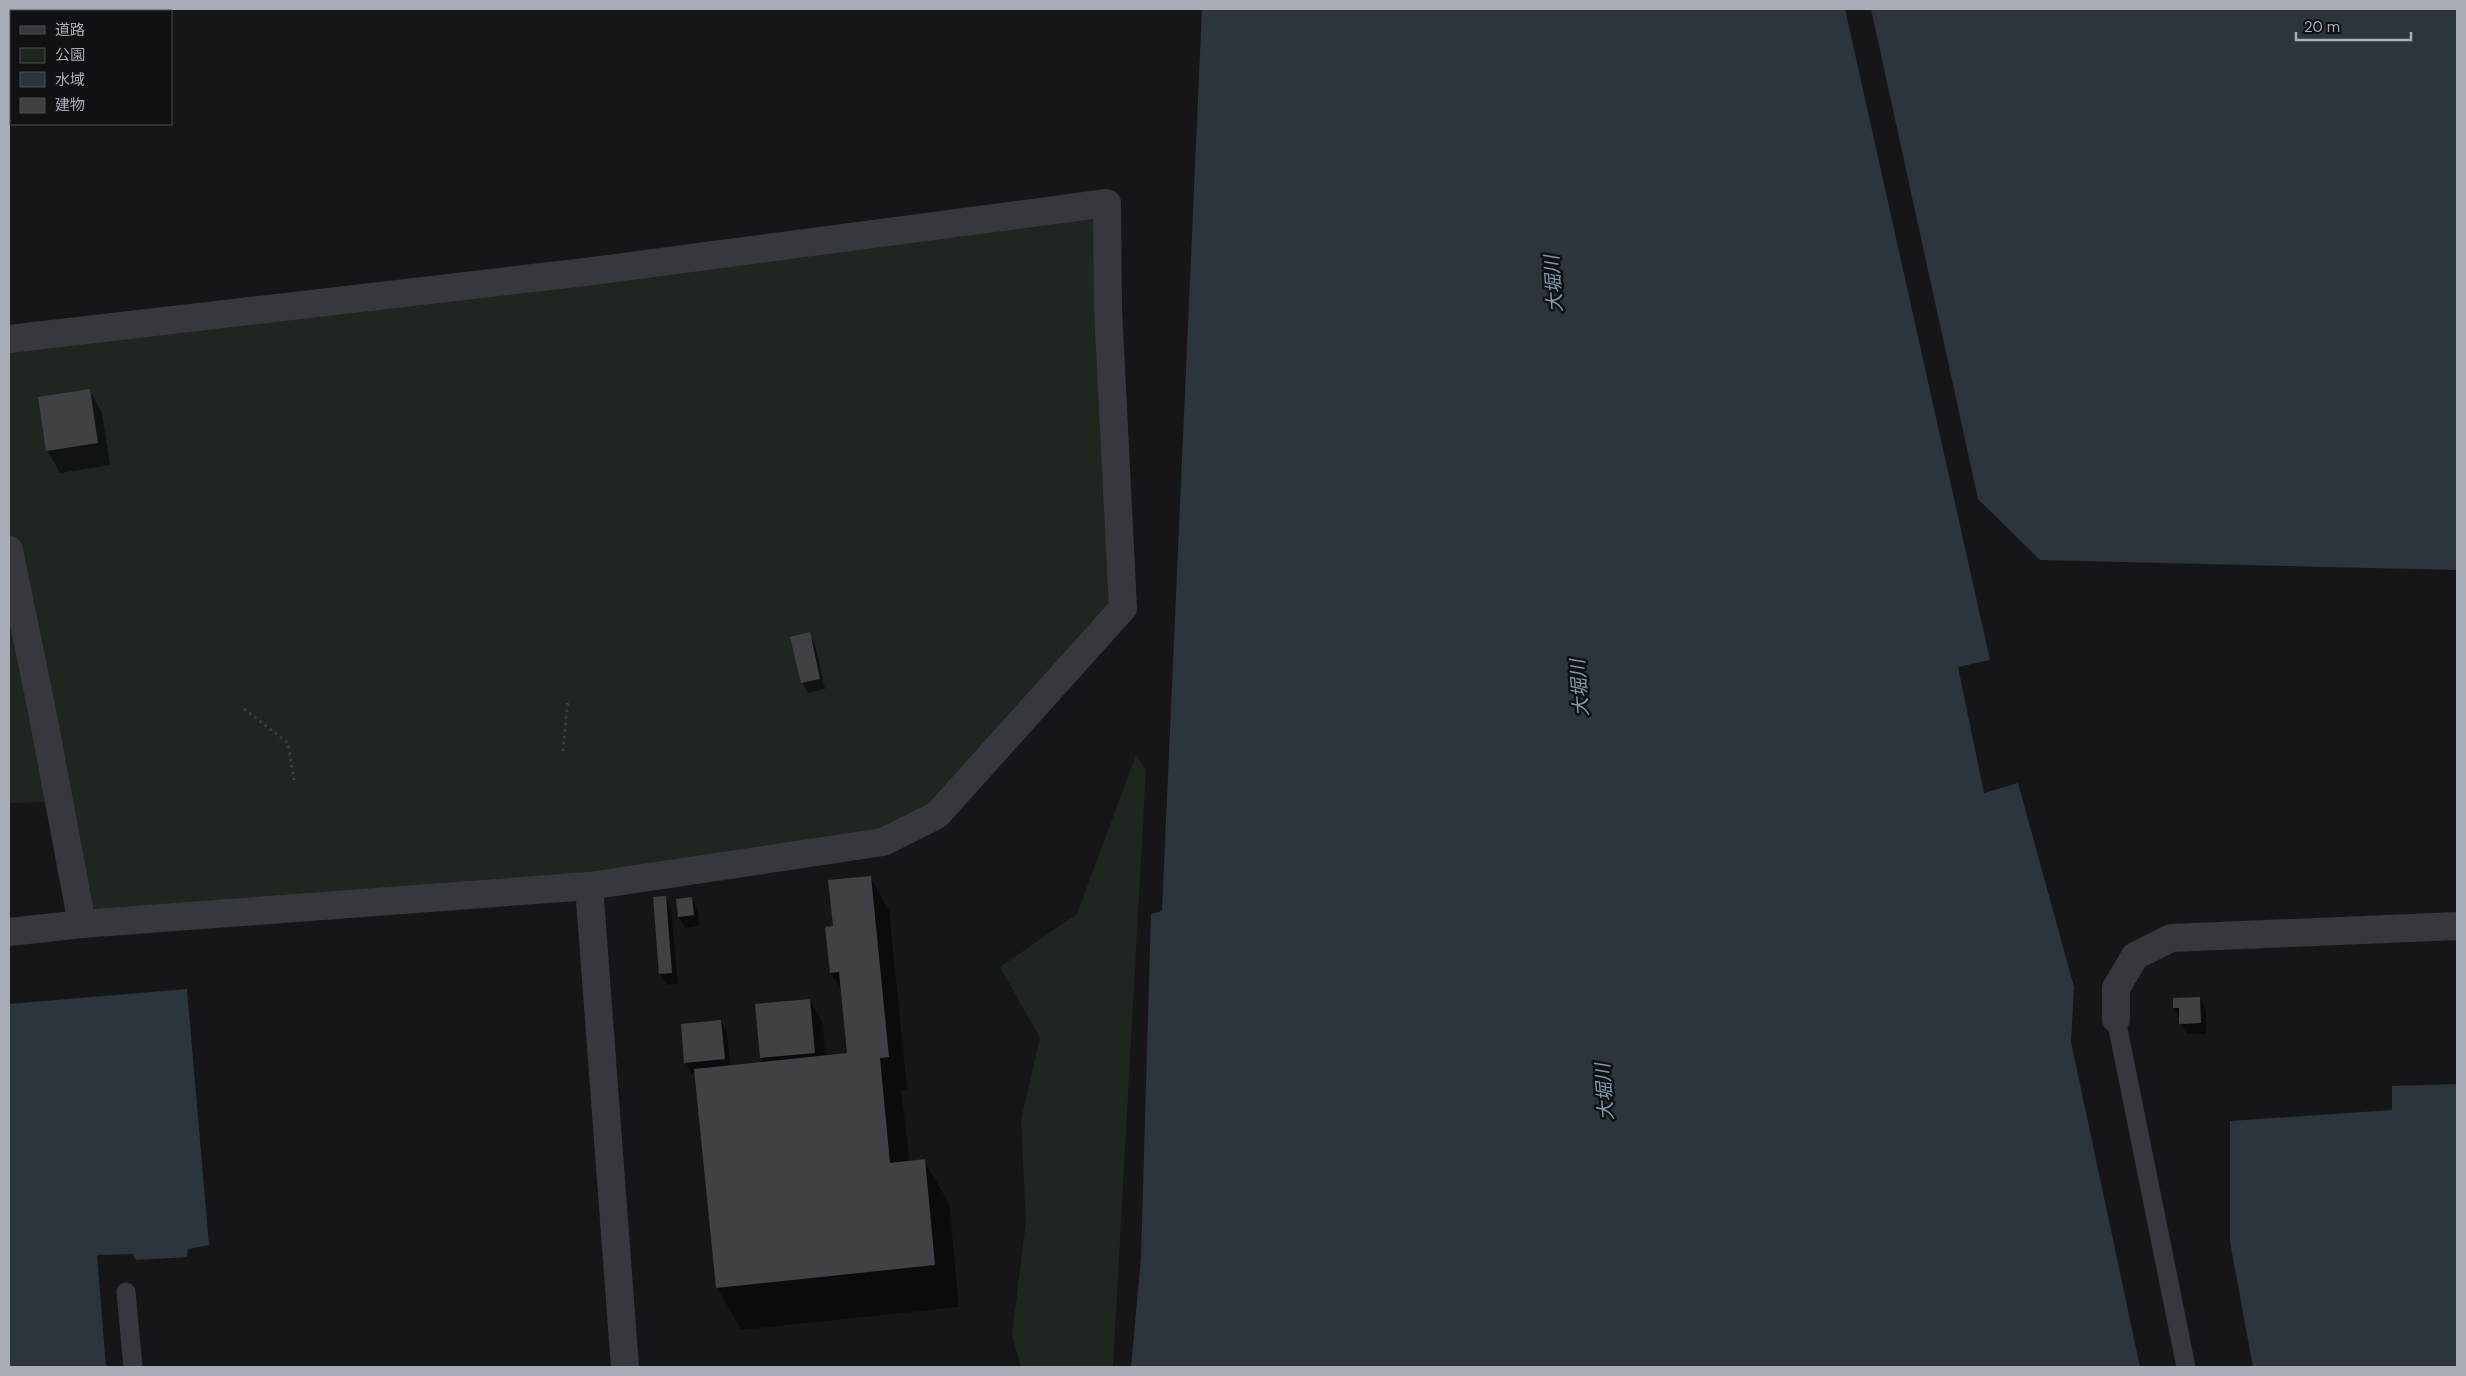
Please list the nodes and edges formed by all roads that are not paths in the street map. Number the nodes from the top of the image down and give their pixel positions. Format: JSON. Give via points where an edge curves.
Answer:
{"nodes":[{"id":1,"x":9,"y":339,"type":"edge"},
{"id":2,"x":9,"y":550,"type":"edge"},
{"id":3,"x":589,"y":886,"type":"junction"},
{"id":4,"x":82,"y":924,"type":"junction"},
{"id":5,"x":2457,"y":926,"type":"edge"},
{"id":6,"x":9,"y":932,"type":"edge"},
{"id":7,"x":2116,"y":1019,"type":"joint"},
{"id":8,"x":126,"y":1292,"type":"dead end"},
{"id":9,"x":133,"y":1367,"type":"edge"},
{"id":10,"x":625,"y":1367,"type":"edge"},
{"id":11,"x":2186,"y":1367,"type":"edge"}],
"edges":[{"from":1,"to":3,"type":"street","via":[[585,272],[1106,203],[1123,608],[937,815],[883,842]]},
{"from":2,"to":4,"type":"street"},
{"from":3,"to":4,"type":"street"},
{"from":3,"to":10,"type":"street"},
{"from":4,"to":6,"type":"street"},
{"from":5,"to":7,"type":"street","via":[[2171,938],[2135,956],[2116,988]]},
{"from":7,"to":11,"type":"lane"},
{"from":8,"to":9,"type":"lane"}]}
